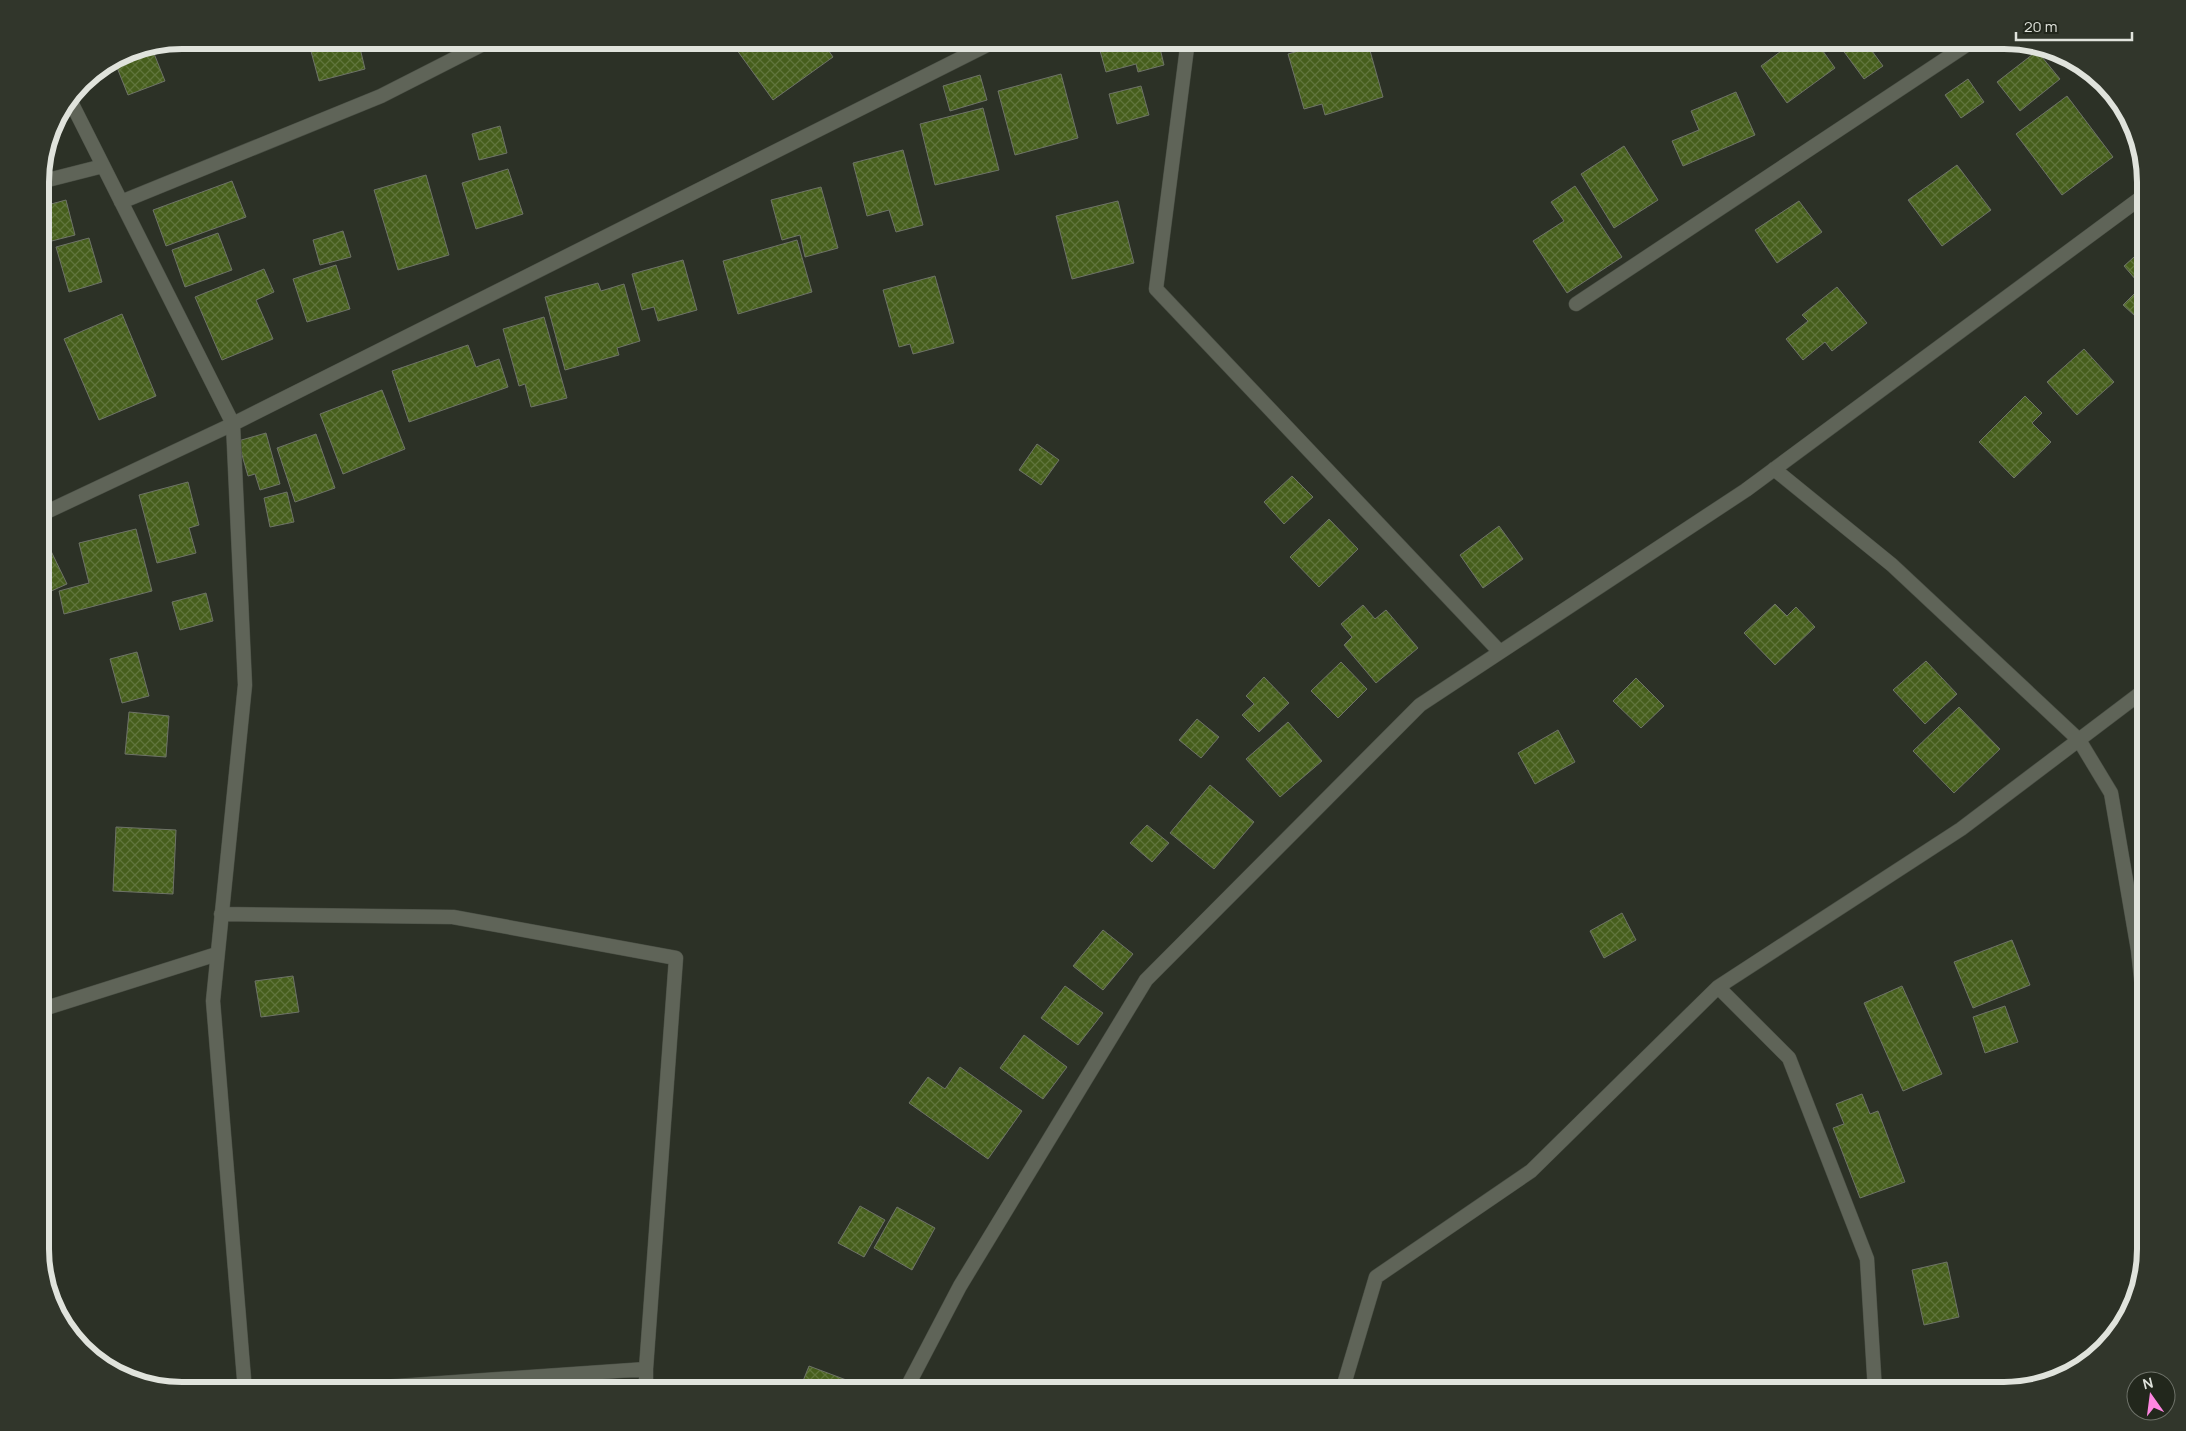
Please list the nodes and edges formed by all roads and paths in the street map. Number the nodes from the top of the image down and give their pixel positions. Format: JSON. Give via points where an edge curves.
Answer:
{"nodes":[{"id":1,"x":473,"y":49,"type":"edge"},
{"id":2,"x":979,"y":49,"type":"edge"},
{"id":3,"x":1187,"y":49,"type":"edge"},
{"id":4,"x":1960,"y":49,"type":"edge"},
{"id":5,"x":73,"y":106,"type":"edge"},
{"id":6,"x":103,"y":166,"type":"junction"},
{"id":7,"x":49,"y":180,"type":"edge"},
{"id":8,"x":2137,"y":201,"type":"edge"},
{"id":9,"x":120,"y":202,"type":"junction"},
{"id":10,"x":1576,"y":304,"type":"dead end"},
{"id":11,"x":233,"y":424,"type":"junction"},
{"id":12,"x":1774,"y":469,"type":"junction"},
{"id":13,"x":49,"y":511,"type":"edge"},
{"id":14,"x":1500,"y":652,"type":"junction"},
{"id":15,"x":2137,"y":696,"type":"edge"},
{"id":16,"x":2079,"y":740,"type":"junction"},
{"id":17,"x":221,"y":914,"type":"junction"},
{"id":18,"x":2137,"y":944,"type":"edge"},
{"id":19,"x":218,"y":954,"type":"junction"},
{"id":20,"x":1718,"y":988,"type":"junction"},
{"id":21,"x":49,"y":1007,"type":"edge"},
{"id":22,"x":646,"y":1369,"type":"junction"},
{"id":23,"x":244,"y":1382,"type":"edge"},
{"id":24,"x":457,"y":1382,"type":"edge"},
{"id":25,"x":646,"y":1382,"type":"edge"},
{"id":26,"x":910,"y":1382,"type":"edge"},
{"id":27,"x":1345,"y":1382,"type":"edge"},
{"id":28,"x":1875,"y":1382,"type":"edge"}],
"edges":[{"from":1,"to":9,"type":"street","via":[[381,96]]},
{"from":2,"to":11,"type":"street"},
{"from":3,"to":14,"type":"street","via":[[1156,290]]},
{"from":4,"to":10,"type":"street"},
{"from":5,"to":6,"type":"street"},
{"from":6,"to":7,"type":"street"},
{"from":6,"to":9,"type":"street"},
{"from":8,"to":12,"type":"street"},
{"from":9,"to":11,"type":"street"},
{"from":11,"to":13,"type":"street"},
{"from":11,"to":17,"type":"street","via":[[245,685]]},
{"from":12,"to":14,"type":"street"},
{"from":12,"to":16,"type":"street","via":[[1892,565]]},
{"from":14,"to":26,"type":"street","via":[[1420,705],[1146,980],[960,1286]]},
{"from":15,"to":16,"type":"street"},
{"from":16,"to":18,"type":"street","via":[[2111,793]]},
{"from":16,"to":20,"type":"street","via":[[1961,829]]},
{"from":17,"to":19,"type":"street"},
{"from":17,"to":22,"type":"street","via":[[453,917],[676,958]]},
{"from":19,"to":21,"type":"street"},
{"from":19,"to":23,"type":"street","via":[[212,1001]]},
{"from":20,"to":27,"type":"street","via":[[1531,1171],[1376,1277]]},
{"from":20,"to":28,"type":"street","via":[[1789,1058],[1868,1260]]},
{"from":22,"to":24,"type":"street"},
{"from":22,"to":25,"type":"street"}]}
